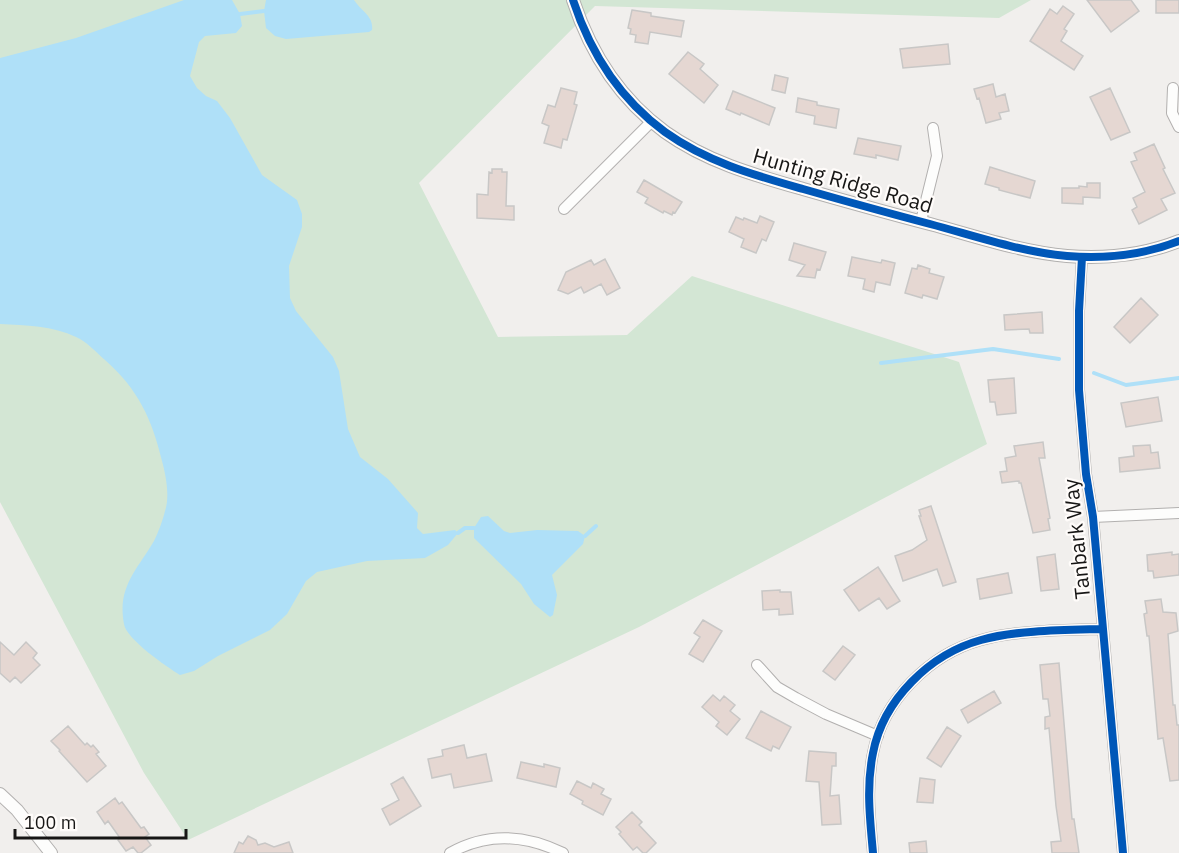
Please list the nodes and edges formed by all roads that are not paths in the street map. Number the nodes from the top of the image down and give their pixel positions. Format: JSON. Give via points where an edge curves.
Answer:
{"nodes":[{"id":1,"x":573,"y":0,"type":"edge"},
{"id":2,"x":1173,"y":88,"type":"dead end"},
{"id":3,"x":651,"y":121,"type":"junction"},
{"id":4,"x":1179,"y":127,"type":"edge"},
{"id":5,"x":933,"y":128,"type":"dead end"},
{"id":6,"x":564,"y":209,"type":"dead end"},
{"id":7,"x":921,"y":221,"type":"junction"},
{"id":8,"x":1179,"y":241,"type":"edge"},
{"id":9,"x":1082,"y":257,"type":"junction"},
{"id":10,"x":1179,"y":513,"type":"edge"},
{"id":11,"x":1093,"y":517,"type":"junction"},
{"id":12,"x":1104,"y":629,"type":"junction"},
{"id":13,"x":757,"y":665,"type":"dead end"},
{"id":14,"x":878,"y":736,"type":"junction"},
{"id":15,"x":0,"y":794,"type":"edge"},
{"id":16,"x":51,"y":853,"type":"edge"},
{"id":17,"x":450,"y":853,"type":"edge"},
{"id":18,"x":563,"y":853,"type":"edge"},
{"id":19,"x":873,"y":853,"type":"edge"},
{"id":20,"x":1123,"y":853,"type":"edge"}],
"edges":[{"from":1,"to":3,"type":"street","name":"Hunting Ridge Road","via":[[586,36],[607,72]]},
{"from":2,"to":4,"type":"street","via":[[1172,113]]},
{"from":3,"to":6,"type":"street"},
{"from":3,"to":7,"type":"street","name":"Hunting Ridge Road","via":[[690,148],[729,166]]},
{"from":5,"to":7,"type":"street","via":[[937,156]]},
{"from":7,"to":9,"type":"street","name":"Hunting Ridge Road","via":[[1022,248]]},
{"from":8,"to":9,"type":"street","name":"Hunting Ridge Road","via":[[1120,256]]},
{"from":9,"to":11,"type":"street","name":"Tanbark Way","via":[[1079,390]]},
{"from":10,"to":11,"type":"street"},
{"from":11,"to":12,"type":"street","name":"Tanbark Way"},
{"from":12,"to":14,"type":"street","via":[[1002,635],[960,648],[920,673],[891,709]]},
{"from":12,"to":20,"type":"street","name":"Tanbark Way"},
{"from":13,"to":14,"type":"street","via":[[777,687]]},
{"from":14,"to":19,"type":"street","via":[[868,796]]},
{"from":15,"to":16,"type":"street"},
{"from":17,"to":18,"type":"street","via":[[482,839],[502,837],[549,846]]}]}
